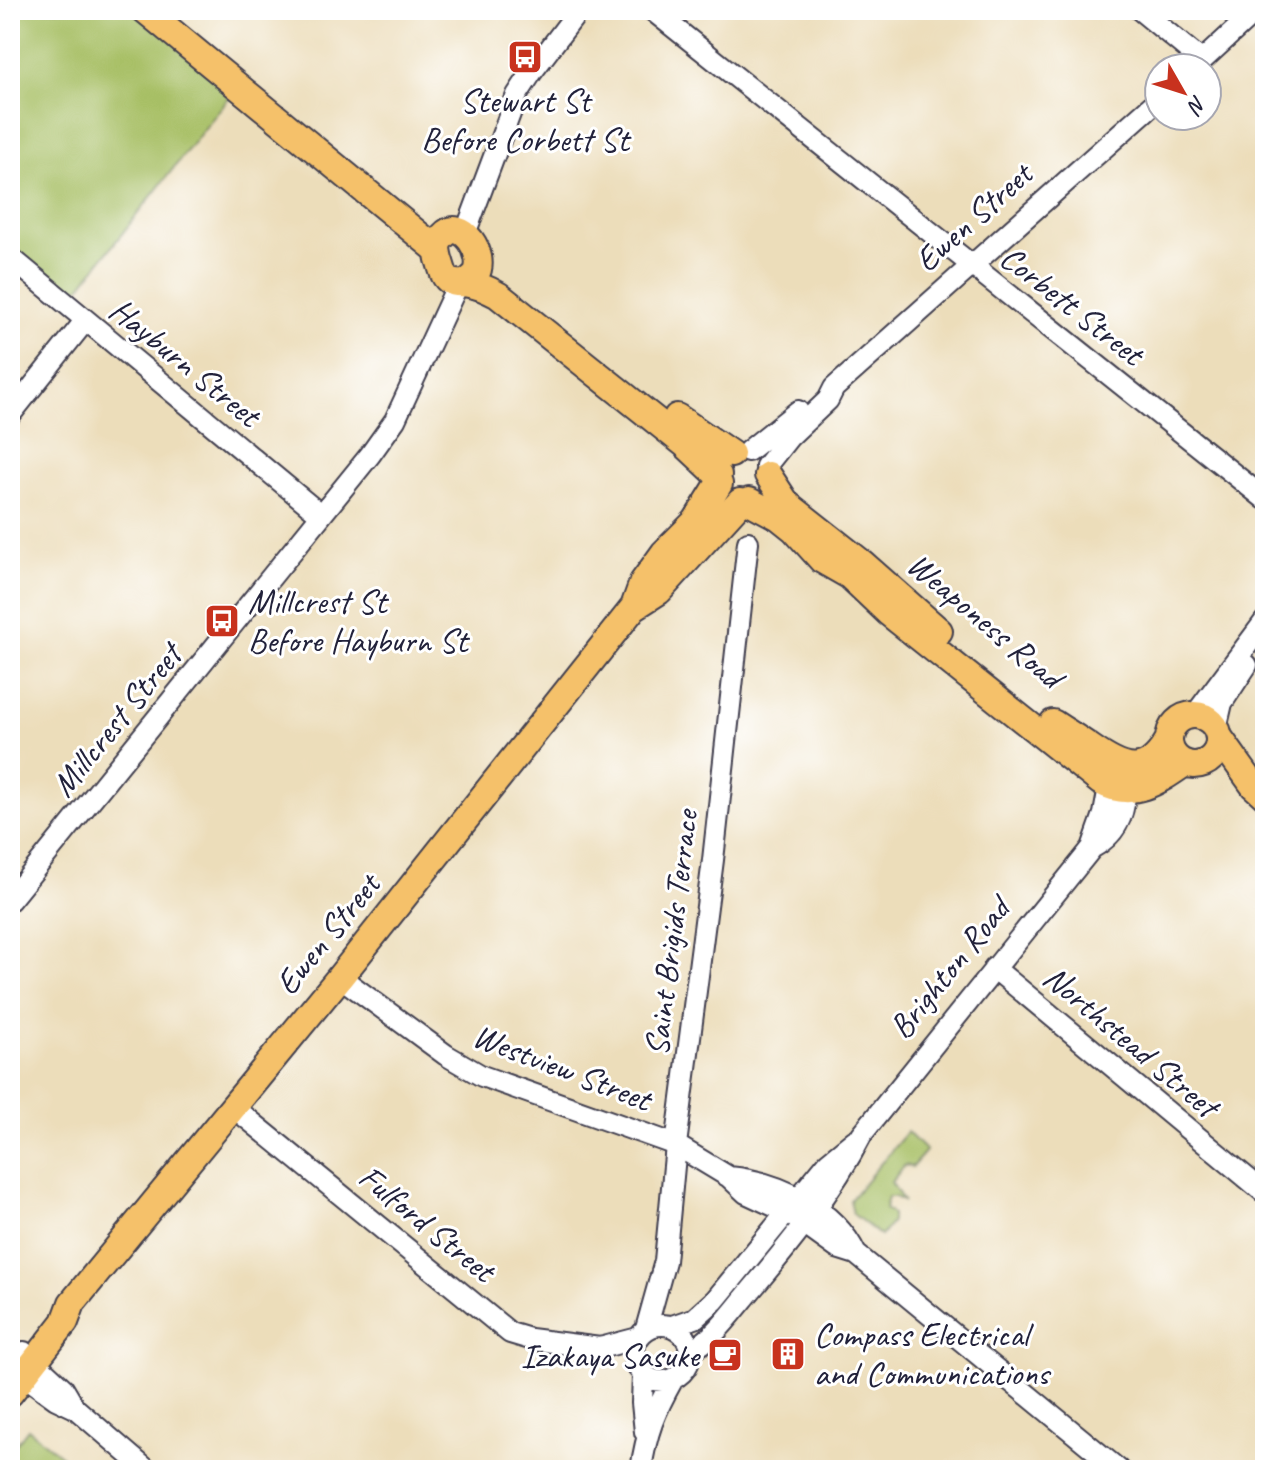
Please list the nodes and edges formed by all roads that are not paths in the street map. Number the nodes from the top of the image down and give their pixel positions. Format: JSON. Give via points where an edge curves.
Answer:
{"nodes":[{"id":1,"x":145,"y":10,"type":"edge"},
{"id":2,"x":168,"y":10,"type":"edge"},
{"id":3,"x":579,"y":10,"type":"edge"},
{"id":4,"x":652,"y":10,"type":"edge"},
{"id":5,"x":1140,"y":10,"type":"edge"},
{"id":6,"x":1257,"y":10,"type":"edge"},
{"id":7,"x":1185,"y":52,"type":"edge"},
{"id":8,"x":1211,"y":52,"type":"edge"},
{"id":9,"x":1143,"y":113,"type":"edge"},
{"id":10,"x":449,"y":238,"type":"junction"},
{"id":11,"x":10,"y":257,"type":"edge"},
{"id":12,"x":478,"y":258,"type":"junction"},
{"id":13,"x":972,"y":267,"type":"junction"},
{"id":14,"x":456,"y":281,"type":"junction"},
{"id":15,"x":85,"y":321,"type":"junction"},
{"id":16,"x":10,"y":415,"type":"edge"},
{"id":17,"x":742,"y":467,"type":"junction"},
{"id":18,"x":1265,"y":499,"type":"edge"},
{"id":19,"x":744,"y":501,"type":"junction"},
{"id":20,"x":321,"y":515,"type":"junction"},
{"id":21,"x":748,"y":542,"type":"dead end"},
{"id":22,"x":634,"y":607,"type":"junction"},
{"id":23,"x":1265,"y":621,"type":"edge"},
{"id":24,"x":1265,"y":644,"type":"edge"},
{"id":25,"x":1210,"y":727,"type":"junction"},
{"id":26,"x":1169,"y":739,"type":"junction"},
{"id":27,"x":1194,"y":763,"type":"junction"},
{"id":28,"x":1119,"y":781,"type":"junction"},
{"id":29,"x":1260,"y":791,"type":"edge"},
{"id":30,"x":10,"y":900,"type":"edge"},
{"id":31,"x":994,"y":968,"type":"junction"},
{"id":32,"x":340,"y":977,"type":"junction"},
{"id":33,"x":232,"y":1106,"type":"junction"},
{"id":34,"x":676,"y":1145,"type":"junction"},
{"id":35,"x":1265,"y":1193,"type":"edge"},
{"id":36,"x":802,"y":1210,"type":"junction"},
{"id":37,"x":672,"y":1326,"type":"junction"},
{"id":38,"x":642,"y":1334,"type":"junction"},
{"id":39,"x":600,"y":1348,"type":"junction"},
{"id":40,"x":690,"y":1351,"type":"junction"},
{"id":41,"x":19,"y":1370,"type":"edge"},
{"id":42,"x":642,"y":1372,"type":"junction"},
{"id":43,"x":673,"y":1379,"type":"junction"},
{"id":44,"x":646,"y":1436,"type":"junction"},
{"id":45,"x":147,"y":1470,"type":"edge"},
{"id":46,"x":641,"y":1470,"type":"edge"},
{"id":47,"x":1119,"y":1470,"type":"edge"}],
"edges":[{"from":1,"to":10,"type":"main road"},
{"from":2,"to":10,"type":"main road"},
{"from":3,"to":10,"type":"street","via":[[517,95]]},
{"from":4,"to":13,"type":"street","name":"Corbett Street"},
{"from":5,"to":7,"type":"street"},
{"from":6,"to":8,"type":"street"},
{"from":9,"to":13,"type":"street","name":"Ewen Street"},
{"from":10,"to":12,"type":"main road","via":[[472,241]]},
{"from":10,"to":14,"type":"main road"},
{"from":11,"to":15,"type":"street","name":"Hayburn Street"},
{"from":12,"to":14,"type":"main road","via":[[476,274]]},
{"from":12,"to":17,"type":"main road","name":"Weaponess Road"},
{"from":13,"to":17,"type":"street","name":"Ewen Street","via":[[834,388],[821,391]]},
{"from":13,"to":18,"type":"street","name":"Corbett Street"},
{"from":14,"to":17,"type":"main road","name":"Weaponess Road","via":[[498,295],[685,444]]},
{"from":14,"to":20,"type":"street","name":"Millcrest Street","via":[[395,420]]},
{"from":15,"to":16,"type":"street"},
{"from":15,"to":20,"type":"street","name":"Hayburn Street"},
{"from":17,"to":19,"type":"main road","name":"Weaponess Road","via":[[728,497]]},
{"from":17,"to":19,"type":"main road","name":"Ewen Street","via":[[763,492]]},
{"from":17,"to":22,"type":"main road","name":"Ewen Street","via":[[664,553],[643,582]]},
{"from":17,"to":28,"type":"main road","name":"Weaponess Road"},
{"from":19,"to":22,"type":"main road","name":"Ewen Street","via":[[659,591]]},
{"from":19,"to":28,"type":"main road","name":"Weaponess Road","via":[[779,517],[822,560],[850,576],[889,613]]},
{"from":20,"to":30,"type":"street","name":"Millcrest Street"},
{"from":21,"to":34,"type":"street","name":"Saint Brigids Terrace"},
{"from":22,"to":32,"type":"main road","name":"Ewen Street"},
{"from":23,"to":25,"type":"street"},
{"from":24,"to":25,"type":"street","via":[[1237,678]]},
{"from":25,"to":26,"type":"main road","via":[[1179,720]]},
{"from":25,"to":27,"type":"main road","via":[[1215,752]]},
{"from":25,"to":29,"type":"main road"},
{"from":26,"to":27,"type":"main road","via":[[1174,755]]},
{"from":26,"to":28,"type":"main road","via":[[1147,765]]},
{"from":27,"to":28,"type":"main road","via":[[1144,789]]},
{"from":27,"to":29,"type":"main road"},
{"from":28,"to":31,"type":"street","name":"Brighton Road","via":[[1124,811],[1117,826],[1092,848]]},
{"from":31,"to":35,"type":"street","name":"Northstead Street"},
{"from":31,"to":36,"type":"street","name":"Brighton Road","via":[[862,1134],[828,1162]]},
{"from":32,"to":33,"type":"main road","name":"Ewen Street"},
{"from":32,"to":34,"type":"street","name":"Westview Street","via":[[482,1076]]},
{"from":33,"to":39,"type":"street","name":"Fulford Street","via":[[510,1333]]},
{"from":33,"to":41,"type":"main road","name":"Ewen Street","via":[[72,1303],[54,1313]]},
{"from":34,"to":36,"type":"street","name":"Westview Street","via":[[746,1193]]},
{"from":34,"to":38,"type":"street","name":"Saint Brigids Terrace","via":[[665,1261]]},
{"from":36,"to":37,"type":"street","name":"Brighton Road","via":[[695,1318]]},
{"from":36,"to":40,"type":"street","name":"Brighton Road","via":[[718,1329]]},
{"from":36,"to":47,"type":"street","name":"Westview Street","via":[[837,1248],[856,1254]]},
{"from":37,"to":38,"type":"street","via":[[655,1325]]},
{"from":37,"to":40,"type":"street","via":[[681,1331]]},
{"from":38,"to":39,"type":"street","name":"Fulford Street"},
{"from":38,"to":42,"type":"street","via":[[635,1361]]},
{"from":39,"to":42,"type":"street","name":"Fulford Street"},
{"from":40,"to":43,"type":"street","via":[[687,1366]]},
{"from":41,"to":45,"type":"street","via":[[63,1388],[75,1408]]},
{"from":42,"to":43,"type":"street","via":[[661,1381]]},
{"from":42,"to":44,"type":"street"},
{"from":43,"to":44,"type":"street"},
{"from":44,"to":46,"type":"street"}]}
